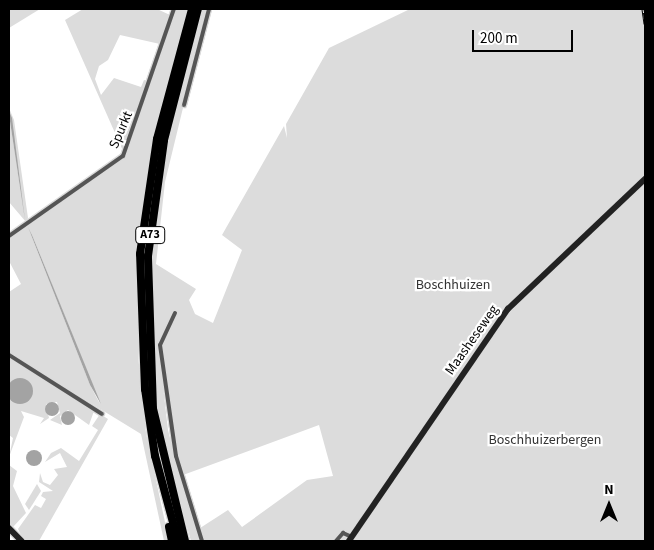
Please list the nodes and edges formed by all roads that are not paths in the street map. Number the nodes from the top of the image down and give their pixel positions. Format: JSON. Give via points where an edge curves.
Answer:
{"nodes":[{"id":1,"x":172,"y":9,"type":"edge"},
{"id":2,"x":192,"y":9,"type":"edge"},
{"id":3,"x":198,"y":9,"type":"edge"},
{"id":4,"x":209,"y":9,"type":"edge"},
{"id":5,"x":184,"y":105,"type":"dead end"},
{"id":6,"x":645,"y":179,"type":"edge"},
{"id":7,"x":9,"y":236,"type":"edge"},
{"id":8,"x":175,"y":313,"type":"dead end"},
{"id":9,"x":9,"y":355,"type":"edge"},
{"id":10,"x":102,"y":414,"type":"dead end"},
{"id":11,"x":167,"y":508,"type":"junction"},
{"id":12,"x":9,"y":528,"type":"edge"},
{"id":13,"x":353,"y":540,"type":"edge"},
{"id":14,"x":22,"y":541,"type":"edge"},
{"id":15,"x":172,"y":541,"type":"edge"},
{"id":16,"x":178,"y":541,"type":"edge"},
{"id":17,"x":185,"y":541,"type":"edge"},
{"id":18,"x":202,"y":541,"type":"edge"},
{"id":19,"x":336,"y":541,"type":"edge"}],
"edges":[{"from":1,"to":7,"type":"street","name":"Spurkt","via":[[123,156]]},
{"from":2,"to":11,"type":"highway","number":"A73","via":[[158,139],[140,254],[145,389]]},
{"from":3,"to":17,"type":"highway","number":"A73","via":[[164,140],[148,256],[154,409]]},
{"from":4,"to":5,"type":"street"},
{"from":6,"to":13,"type":"main road","name":"Maasheseweg","via":[[517,298]]},
{"from":8,"to":18,"type":"street","via":[[160,345],[161,358],[176,456]]},
{"from":9,"to":10,"type":"street"},
{"from":11,"to":15,"type":"highway","number":"A73"},
{"from":11,"to":16,"type":"highway","number":"A73"},
{"from":12,"to":14,"type":"main road"},
{"from":13,"to":19,"type":"street","via":[[343,533]]}]}
